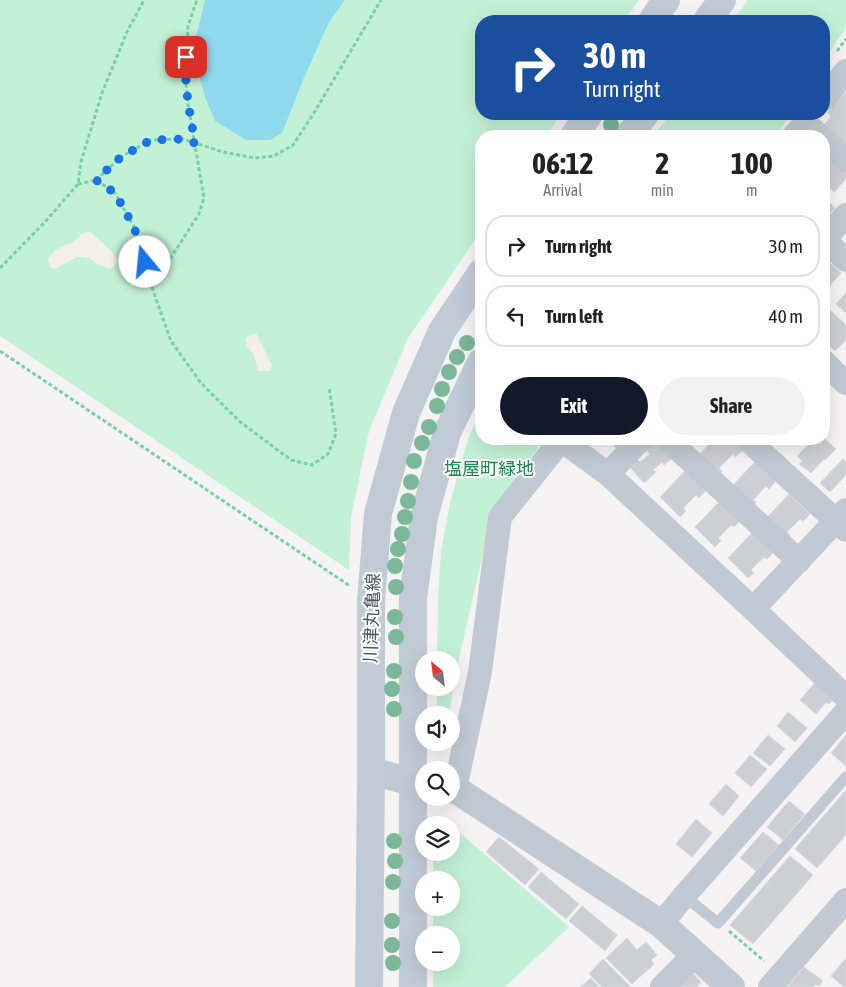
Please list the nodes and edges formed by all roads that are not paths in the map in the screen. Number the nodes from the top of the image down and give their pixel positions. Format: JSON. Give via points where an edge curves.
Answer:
{"nodes":[{"id":1,"x":666,"y":0,"type":"edge"},
{"id":2,"x":722,"y":0,"type":"edge"},
{"id":3,"x":656,"y":15,"type":"edge"},
{"id":4,"x":711,"y":15,"type":"edge"},
{"id":5,"x":846,"y":72,"type":"edge"},
{"id":6,"x":830,"y":91,"type":"edge"},
{"id":7,"x":830,"y":145,"type":"edge"},
{"id":8,"x":846,"y":160,"type":"edge"},
{"id":9,"x":846,"y":215,"type":"edge"},
{"id":10,"x":830,"y":233,"type":"edge"},
{"id":11,"x":830,"y":245,"type":"edge"},
{"id":12,"x":846,"y":260,"type":"edge"},
{"id":13,"x":475,"y":282,"type":"edge"},
{"id":14,"x":830,"y":367,"type":"edge"},
{"id":15,"x":475,"y":375,"type":"edge"},
{"id":16,"x":846,"y":382,"type":"edge"},
{"id":17,"x":556,"y":445,"type":"edge"},
{"id":18,"x":569,"y":445,"type":"edge"},
{"id":19,"x":635,"y":445,"type":"edge"},
{"id":20,"x":673,"y":445,"type":"edge"},
{"id":21,"x":754,"y":445,"type":"edge"},
{"id":22,"x":608,"y":474,"type":"junction"},
{"id":23,"x":843,"y":520,"type":"edge"},
{"id":24,"x":798,"y":561,"type":"junction"},
{"id":25,"x":753,"y":609,"type":"junction"},
{"id":26,"x":846,"y":697,"type":"edge"},
{"id":27,"x":846,"y":712,"type":"edge"},
{"id":28,"x":417,"y":761,"type":"edge"},
{"id":29,"x":459,"y":761,"type":"edge"},
{"id":30,"x":371,"y":771,"type":"junction"},
{"id":31,"x":846,"y":777,"type":"edge"},
{"id":32,"x":415,"y":782,"type":"edge"},
{"id":33,"x":460,"y":794,"type":"edge"},
{"id":34,"x":417,"y":806,"type":"edge"},
{"id":35,"x":684,"y":896,"type":"junction"},
{"id":36,"x":846,"y":900,"type":"edge"},
{"id":37,"x":662,"y":924,"type":"junction"},
{"id":38,"x":695,"y":954,"type":"junction"},
{"id":39,"x":775,"y":981,"type":"edge"},
{"id":40,"x":369,"y":987,"type":"edge"},
{"id":41,"x":413,"y":987,"type":"edge"},
{"id":42,"x":662,"y":987,"type":"edge"},
{"id":43,"x":731,"y":987,"type":"edge"}],
"edges":[{"from":1,"to":3,"type":"main road"},
{"from":2,"to":4,"type":"main road"},
{"from":5,"to":6,"type":"street"},
{"from":7,"to":8,"type":"street"},
{"from":9,"to":10,"type":"street"},
{"from":11,"to":12,"type":"street"},
{"from":13,"to":30,"type":"main road","name":"川津丸亀線","via":[[442,331],[406,413],[378,514],[371,601]]},
{"from":14,"to":16,"type":"street"},
{"from":15,"to":28,"type":"main road","via":[[447,433],[424,517],[413,598]]},
{"from":17,"to":29,"type":"street","via":[[500,517],[478,681]]},
{"from":18,"to":22,"type":"street"},
{"from":19,"to":22,"type":"street"},
{"from":20,"to":24,"type":"street"},
{"from":21,"to":23,"type":"street"},
{"from":22,"to":25,"type":"street"},
{"from":23,"to":24,"type":"street"},
{"from":24,"to":25,"type":"street"},
{"from":25,"to":26,"type":"street"},
{"from":27,"to":35,"type":"street"},
{"from":30,"to":32,"type":"street"},
{"from":30,"to":40,"type":"main road","name":"川津丸亀線"},
{"from":31,"to":35,"type":"lane","via":[[718,923]]},
{"from":33,"to":37,"type":"street"},
{"from":34,"to":41,"type":"main road"},
{"from":35,"to":37,"type":"street"},
{"from":36,"to":39,"type":"street"},
{"from":37,"to":38,"type":"street"},
{"from":38,"to":42,"type":"street"},
{"from":38,"to":43,"type":"street"}]}
